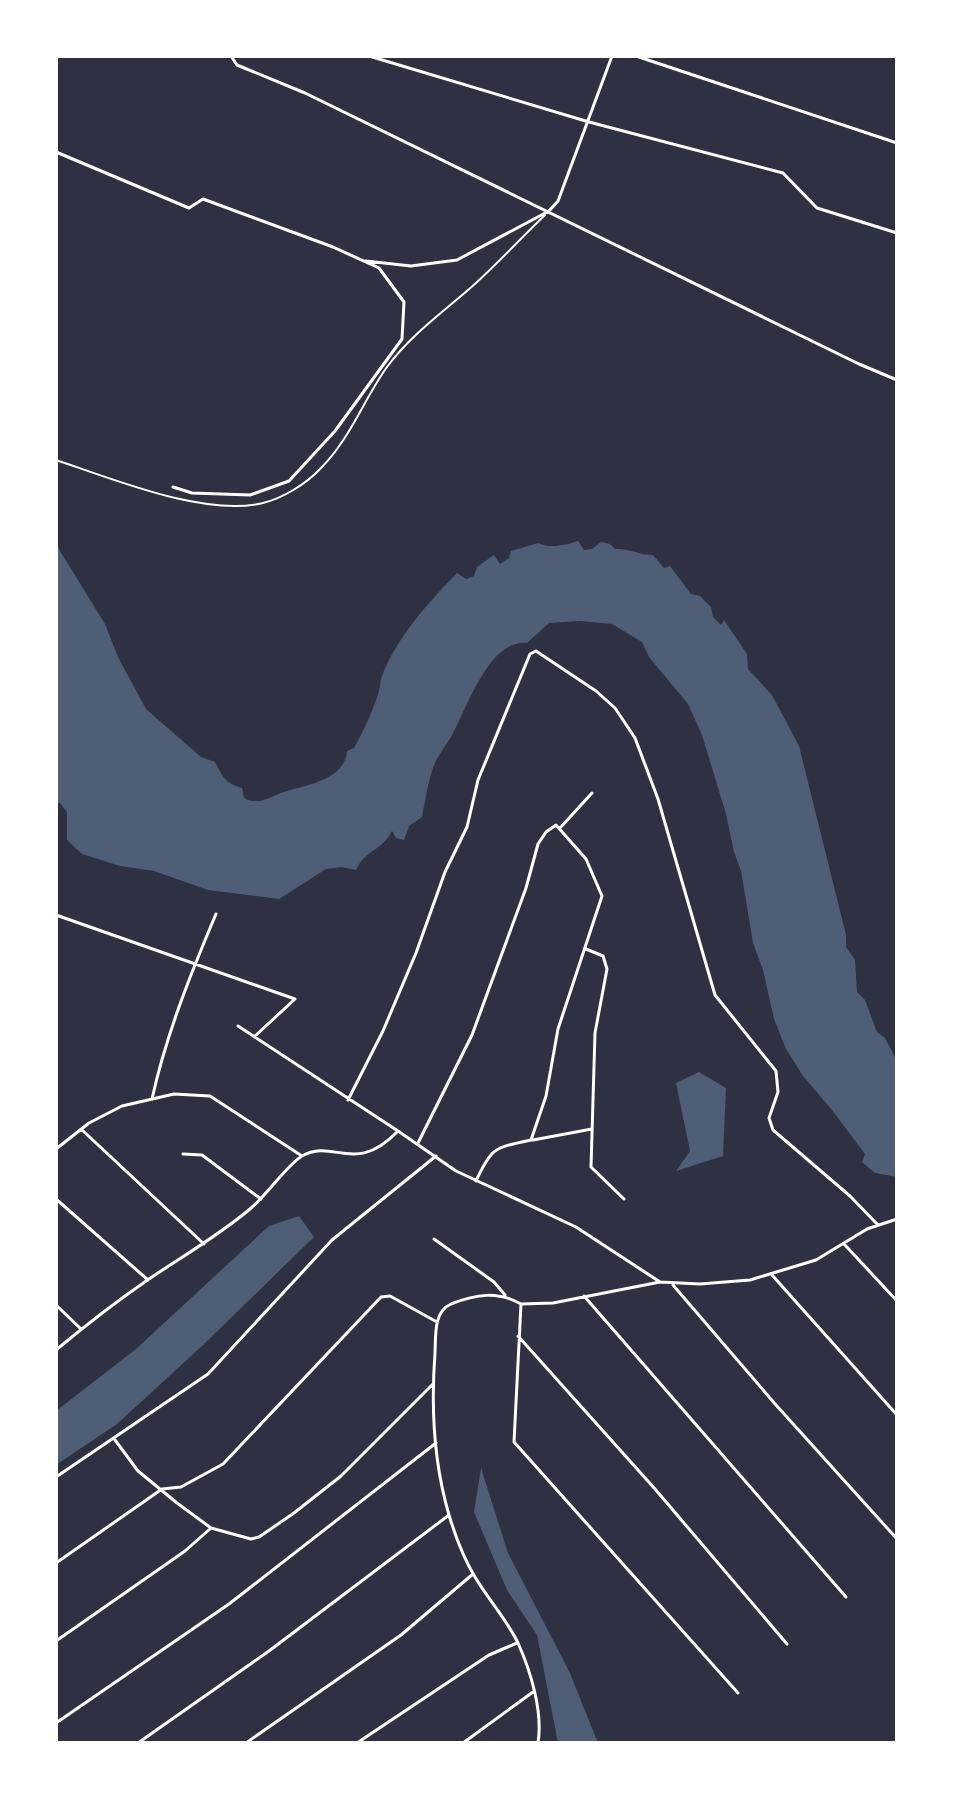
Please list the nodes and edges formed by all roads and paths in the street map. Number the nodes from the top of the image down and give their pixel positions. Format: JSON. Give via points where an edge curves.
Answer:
{"nodes":[{"id":1,"x":231,"y":56,"type":"edge"},
{"id":2,"x":369,"y":56,"type":"edge"},
{"id":3,"x":612,"y":56,"type":"edge"},
{"id":4,"x":636,"y":56,"type":"edge"},
{"id":5,"x":589,"y":122,"type":"junction"},
{"id":6,"x":897,"y":143,"type":"edge"},
{"id":7,"x":56,"y":152,"type":"edge"},
{"id":8,"x":549,"y":211,"type":"junction"},
{"id":9,"x":897,"y":233,"type":"edge"},
{"id":10,"x":362,"y":260,"type":"junction"},
{"id":11,"x":897,"y":380,"type":"edge"},
{"id":12,"x":56,"y":460,"type":"edge"},
{"id":13,"x":173,"y":487,"type":"dead end"},
{"id":14,"x":592,"y":793,"type":"dead end"},
{"id":15,"x":560,"y":828,"type":"junction"},
{"id":16,"x":216,"y":914,"type":"dead end"},
{"id":17,"x":56,"y":915,"type":"edge"},
{"id":18,"x":586,"y":949,"type":"junction"},
{"id":19,"x":195,"y":964,"type":"junction"},
{"id":20,"x":238,"y":1026,"type":"dead end"},
{"id":21,"x":254,"y":1037,"type":"junction"},
{"id":22,"x":152,"y":1099,"type":"junction"},
{"id":23,"x":348,"y":1100,"type":"junction"},
{"id":24,"x":81,"y":1129,"type":"junction"},
{"id":25,"x":592,"y":1129,"type":"junction"},
{"id":26,"x":398,"y":1131,"type":"junction"},
{"id":27,"x":531,"y":1140,"type":"junction"},
{"id":28,"x":418,"y":1143,"type":"junction"},
{"id":29,"x":56,"y":1149,"type":"edge"},
{"id":30,"x":183,"y":1154,"type":"dead end"},
{"id":31,"x":302,"y":1156,"type":"junction"},
{"id":32,"x":436,"y":1156,"type":"junction"},
{"id":33,"x":476,"y":1181,"type":"junction"},
{"id":34,"x":56,"y":1199,"type":"edge"},
{"id":35,"x":261,"y":1199,"type":"junction"},
{"id":36,"x":624,"y":1199,"type":"dead end"},
{"id":37,"x":897,"y":1219,"type":"edge"},
{"id":38,"x":877,"y":1224,"type":"junction"},
{"id":39,"x":434,"y":1239,"type":"dead end"},
{"id":40,"x":204,"y":1244,"type":"junction"},
{"id":41,"x":844,"y":1244,"type":"junction"},
{"id":42,"x":772,"y":1275,"type":"junction"},
{"id":43,"x":148,"y":1280,"type":"junction"},
{"id":44,"x":660,"y":1282,"type":"junction"},
{"id":45,"x":673,"y":1285,"type":"junction"},
{"id":46,"x":505,"y":1295,"type":"junction"},
{"id":47,"x":584,"y":1296,"type":"junction"},
{"id":48,"x":897,"y":1301,"type":"edge"},
{"id":49,"x":521,"y":1304,"type":"junction"},
{"id":50,"x":56,"y":1305,"type":"edge"},
{"id":51,"x":437,"y":1322,"type":"junction"},
{"id":52,"x":81,"y":1329,"type":"junction"},
{"id":53,"x":518,"y":1336,"type":"junction"},
{"id":54,"x":56,"y":1350,"type":"edge"},
{"id":55,"x":433,"y":1384,"type":"junction"},
{"id":56,"x":897,"y":1415,"type":"edge"},
{"id":57,"x":115,"y":1440,"type":"junction"},
{"id":58,"x":436,"y":1443,"type":"junction"},
{"id":59,"x":56,"y":1477,"type":"edge"},
{"id":60,"x":162,"y":1489,"type":"junction"},
{"id":61,"x":449,"y":1515,"type":"junction"},
{"id":62,"x":211,"y":1528,"type":"junction"},
{"id":63,"x":897,"y":1539,"type":"edge"},
{"id":64,"x":56,"y":1563,"type":"edge"},
{"id":65,"x":473,"y":1574,"type":"junction"},
{"id":66,"x":846,"y":1597,"type":"dead end"},
{"id":67,"x":56,"y":1641,"type":"edge"},
{"id":68,"x":517,"y":1643,"type":"junction"},
{"id":69,"x":787,"y":1644,"type":"dead end"},
{"id":70,"x":533,"y":1692,"type":"junction"},
{"id":71,"x":738,"y":1693,"type":"dead end"},
{"id":72,"x":56,"y":1723,"type":"edge"},
{"id":73,"x":138,"y":1743,"type":"edge"},
{"id":74,"x":246,"y":1743,"type":"edge"},
{"id":75,"x":357,"y":1743,"type":"edge"},
{"id":76,"x":463,"y":1743,"type":"edge"},
{"id":77,"x":538,"y":1743,"type":"edge"}],
"edges":[{"from":1,"to":8,"type":"street","via":[[237,65]]},
{"from":2,"to":5,"type":"street"},
{"from":3,"to":5,"type":"street"},
{"from":4,"to":6,"type":"street"},
{"from":5,"to":8,"type":"street","via":[[558,201]]},
{"from":5,"to":9,"type":"street","via":[[783,173],[817,208]]},
{"from":7,"to":10,"type":"street","via":[[189,208],[203,199]]},
{"from":8,"to":10,"type":"street","via":[[457,260],[411,266]]},
{"from":8,"to":11,"type":"street"},
{"from":8,"to":12,"type":"street","via":[[388,366],[338,447],[290,492],[263,503],[191,502]]},
{"from":10,"to":13,"type":"street","via":[[379,268],[404,302],[402,339],[335,431],[289,481],[250,495],[192,493]]},
{"from":14,"to":15,"type":"street"},
{"from":15,"to":18,"type":"street","via":[[586,859],[602,896]]},
{"from":15,"to":28,"type":"street","via":[[552,825],[541,837],[472,1035]]},
{"from":16,"to":19,"type":"street"},
{"from":17,"to":19,"type":"street"},
{"from":18,"to":25,"type":"street","via":[[603,956],[607,969],[595,1033]]},
{"from":18,"to":27,"type":"street","via":[[558,1029],[546,1096]]},
{"from":19,"to":21,"type":"street","via":[[295,999]]},
{"from":19,"to":22,"type":"street"},
{"from":20,"to":21,"type":"street"},
{"from":21,"to":23,"type":"street"},
{"from":22,"to":24,"type":"street","via":[[122,1106]]},
{"from":22,"to":31,"type":"street","via":[[210,1096]]},
{"from":23,"to":26,"type":"street"},
{"from":23,"to":38,"type":"street","via":[[383,1031],[467,827],[478,780],[530,654],[536,651],[596,691],[635,738],[715,995],[776,1071],[778,1092],[769,1118],[773,1130]]},
{"from":24,"to":29,"type":"street"},
{"from":24,"to":40,"type":"street"},
{"from":25,"to":27,"type":"street"},
{"from":25,"to":36,"type":"street","via":[[593,1171]]},
{"from":26,"to":28,"type":"street"},
{"from":26,"to":31,"type":"street","via":[[360,1155]]},
{"from":27,"to":33,"type":"street","via":[[495,1149]]},
{"from":28,"to":32,"type":"street"},
{"from":30,"to":35,"type":"street","via":[[202,1155]]},
{"from":31,"to":35,"type":"street"},
{"from":32,"to":33,"type":"street"},
{"from":32,"to":57,"type":"street","via":[[332,1240],[208,1374]]},
{"from":33,"to":44,"type":"street","via":[[576,1227]]},
{"from":34,"to":43,"type":"street"},
{"from":35,"to":40,"type":"street"},
{"from":37,"to":38,"type":"street"},
{"from":38,"to":41,"type":"street"},
{"from":39,"to":46,"type":"street"},
{"from":40,"to":43,"type":"street"},
{"from":41,"to":42,"type":"street"},
{"from":41,"to":48,"type":"street"},
{"from":42,"to":45,"type":"street"},
{"from":42,"to":56,"type":"street"},
{"from":43,"to":52,"type":"street"},
{"from":44,"to":45,"type":"street"},
{"from":44,"to":47,"type":"street"},
{"from":45,"to":63,"type":"street"},
{"from":46,"to":49,"type":"street"},
{"from":46,"to":51,"type":"street","via":[[449,1305]]},
{"from":47,"to":49,"type":"street"},
{"from":47,"to":66,"type":"street"},
{"from":49,"to":53,"type":"street"},
{"from":50,"to":52,"type":"street"},
{"from":51,"to":55,"type":"street"},
{"from":51,"to":60,"type":"street","via":[[386,1294],[381,1297],[223,1464],[181,1487]]},
{"from":52,"to":54,"type":"street"},
{"from":53,"to":69,"type":"street"},
{"from":53,"to":71,"type":"street","via":[[514,1442]]},
{"from":55,"to":58,"type":"street"},
{"from":55,"to":62,"type":"street","via":[[341,1476],[259,1537],[243,1539]]},
{"from":57,"to":59,"type":"street"},
{"from":57,"to":60,"type":"street","via":[[138,1471]]},
{"from":58,"to":61,"type":"street"},
{"from":58,"to":72,"type":"street","via":[[229,1604]]},
{"from":60,"to":62,"type":"street"},
{"from":60,"to":64,"type":"street"},
{"from":61,"to":65,"type":"street"},
{"from":61,"to":73,"type":"street"},
{"from":62,"to":67,"type":"street"},
{"from":65,"to":68,"type":"street"},
{"from":65,"to":74,"type":"street","via":[[401,1635]]},
{"from":68,"to":70,"type":"street"},
{"from":68,"to":75,"type":"street","via":[[489,1655]]},
{"from":70,"to":76,"type":"street"},
{"from":70,"to":77,"type":"street"}]}
